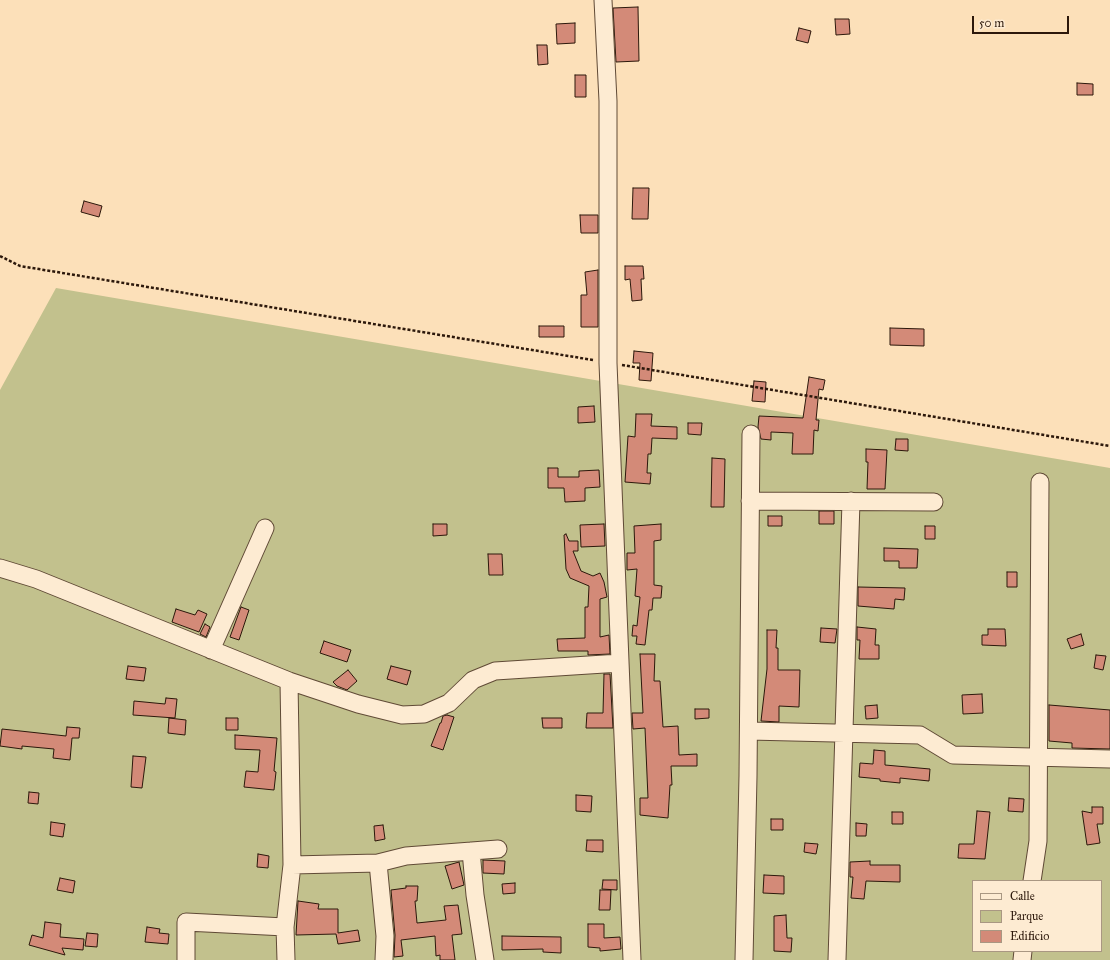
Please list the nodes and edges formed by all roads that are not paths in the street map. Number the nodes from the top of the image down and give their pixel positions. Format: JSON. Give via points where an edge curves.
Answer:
{"nodes":[{"id":1,"x":603,"y":0,"type":"edge"},
{"id":2,"x":751,"y":434,"type":"dead end"},
{"id":3,"x":1040,"y":482,"type":"dead end"},
{"id":4,"x":750,"y":501,"type":"junction"},
{"id":5,"x":852,"y":501,"type":"junction"},
{"id":6,"x":934,"y":502,"type":"dead end"},
{"id":7,"x":265,"y":528,"type":"dead end"},
{"id":8,"x":0,"y":568,"type":"edge"},
{"id":9,"x":212,"y":650,"type":"junction"},
{"id":10,"x":620,"y":663,"type":"junction"},
{"id":11,"x":289,"y":681,"type":"junction"},
{"id":12,"x":749,"y":731,"type":"junction"},
{"id":13,"x":844,"y":733,"type":"junction"},
{"id":14,"x":1038,"y":757,"type":"junction"},
{"id":15,"x":1110,"y":758,"type":"edge"},
{"id":16,"x":498,"y":848,"type":"dead end"},
{"id":17,"x":471,"y":851,"type":"junction"},
{"id":18,"x":378,"y":864,"type":"junction"},
{"id":19,"x":292,"y":865,"type":"junction"},
{"id":20,"x":1032,"y":880,"type":"edge"},
{"id":21,"x":285,"y":927,"type":"junction"},
{"id":22,"x":186,"y":960,"type":"edge"},
{"id":23,"x":286,"y":960,"type":"edge"},
{"id":24,"x":384,"y":960,"type":"edge"},
{"id":25,"x":485,"y":960,"type":"edge"},
{"id":26,"x":632,"y":960,"type":"edge"},
{"id":27,"x":744,"y":960,"type":"edge"},
{"id":28,"x":837,"y":960,"type":"edge"}],
"edges":[{"from":1,"to":10,"type":"street","via":[[608,101],[608,363]]},
{"from":2,"to":4,"type":"street"},
{"from":3,"to":14,"type":"street"},
{"from":4,"to":5,"type":"street"},
{"from":4,"to":12,"type":"street"},
{"from":5,"to":6,"type":"street"},
{"from":5,"to":13,"type":"street"},
{"from":7,"to":9,"type":"street"},
{"from":8,"to":9,"type":"street"},
{"from":9,"to":11,"type":"street"},
{"from":10,"to":11,"type":"street","via":[[495,671],[473,680],[449,703],[424,714],[402,716]]},
{"from":10,"to":26,"type":"street"},
{"from":11,"to":19,"type":"street"},
{"from":12,"to":13,"type":"street"},
{"from":12,"to":27,"type":"street"},
{"from":13,"to":14,"type":"street","via":[[920,735],[953,755]]},
{"from":13,"to":28,"type":"street"},
{"from":14,"to":15,"type":"street"},
{"from":14,"to":20,"type":"street","via":[[1038,841]]},
{"from":16,"to":17,"type":"street"},
{"from":17,"to":18,"type":"street","via":[[406,856]]},
{"from":17,"to":25,"type":"street"},
{"from":18,"to":19,"type":"street"},
{"from":18,"to":24,"type":"street","via":[[385,936]]},
{"from":19,"to":21,"type":"street"},
{"from":21,"to":22,"type":"street","via":[[186,922]]},
{"from":21,"to":23,"type":"street"}]}
